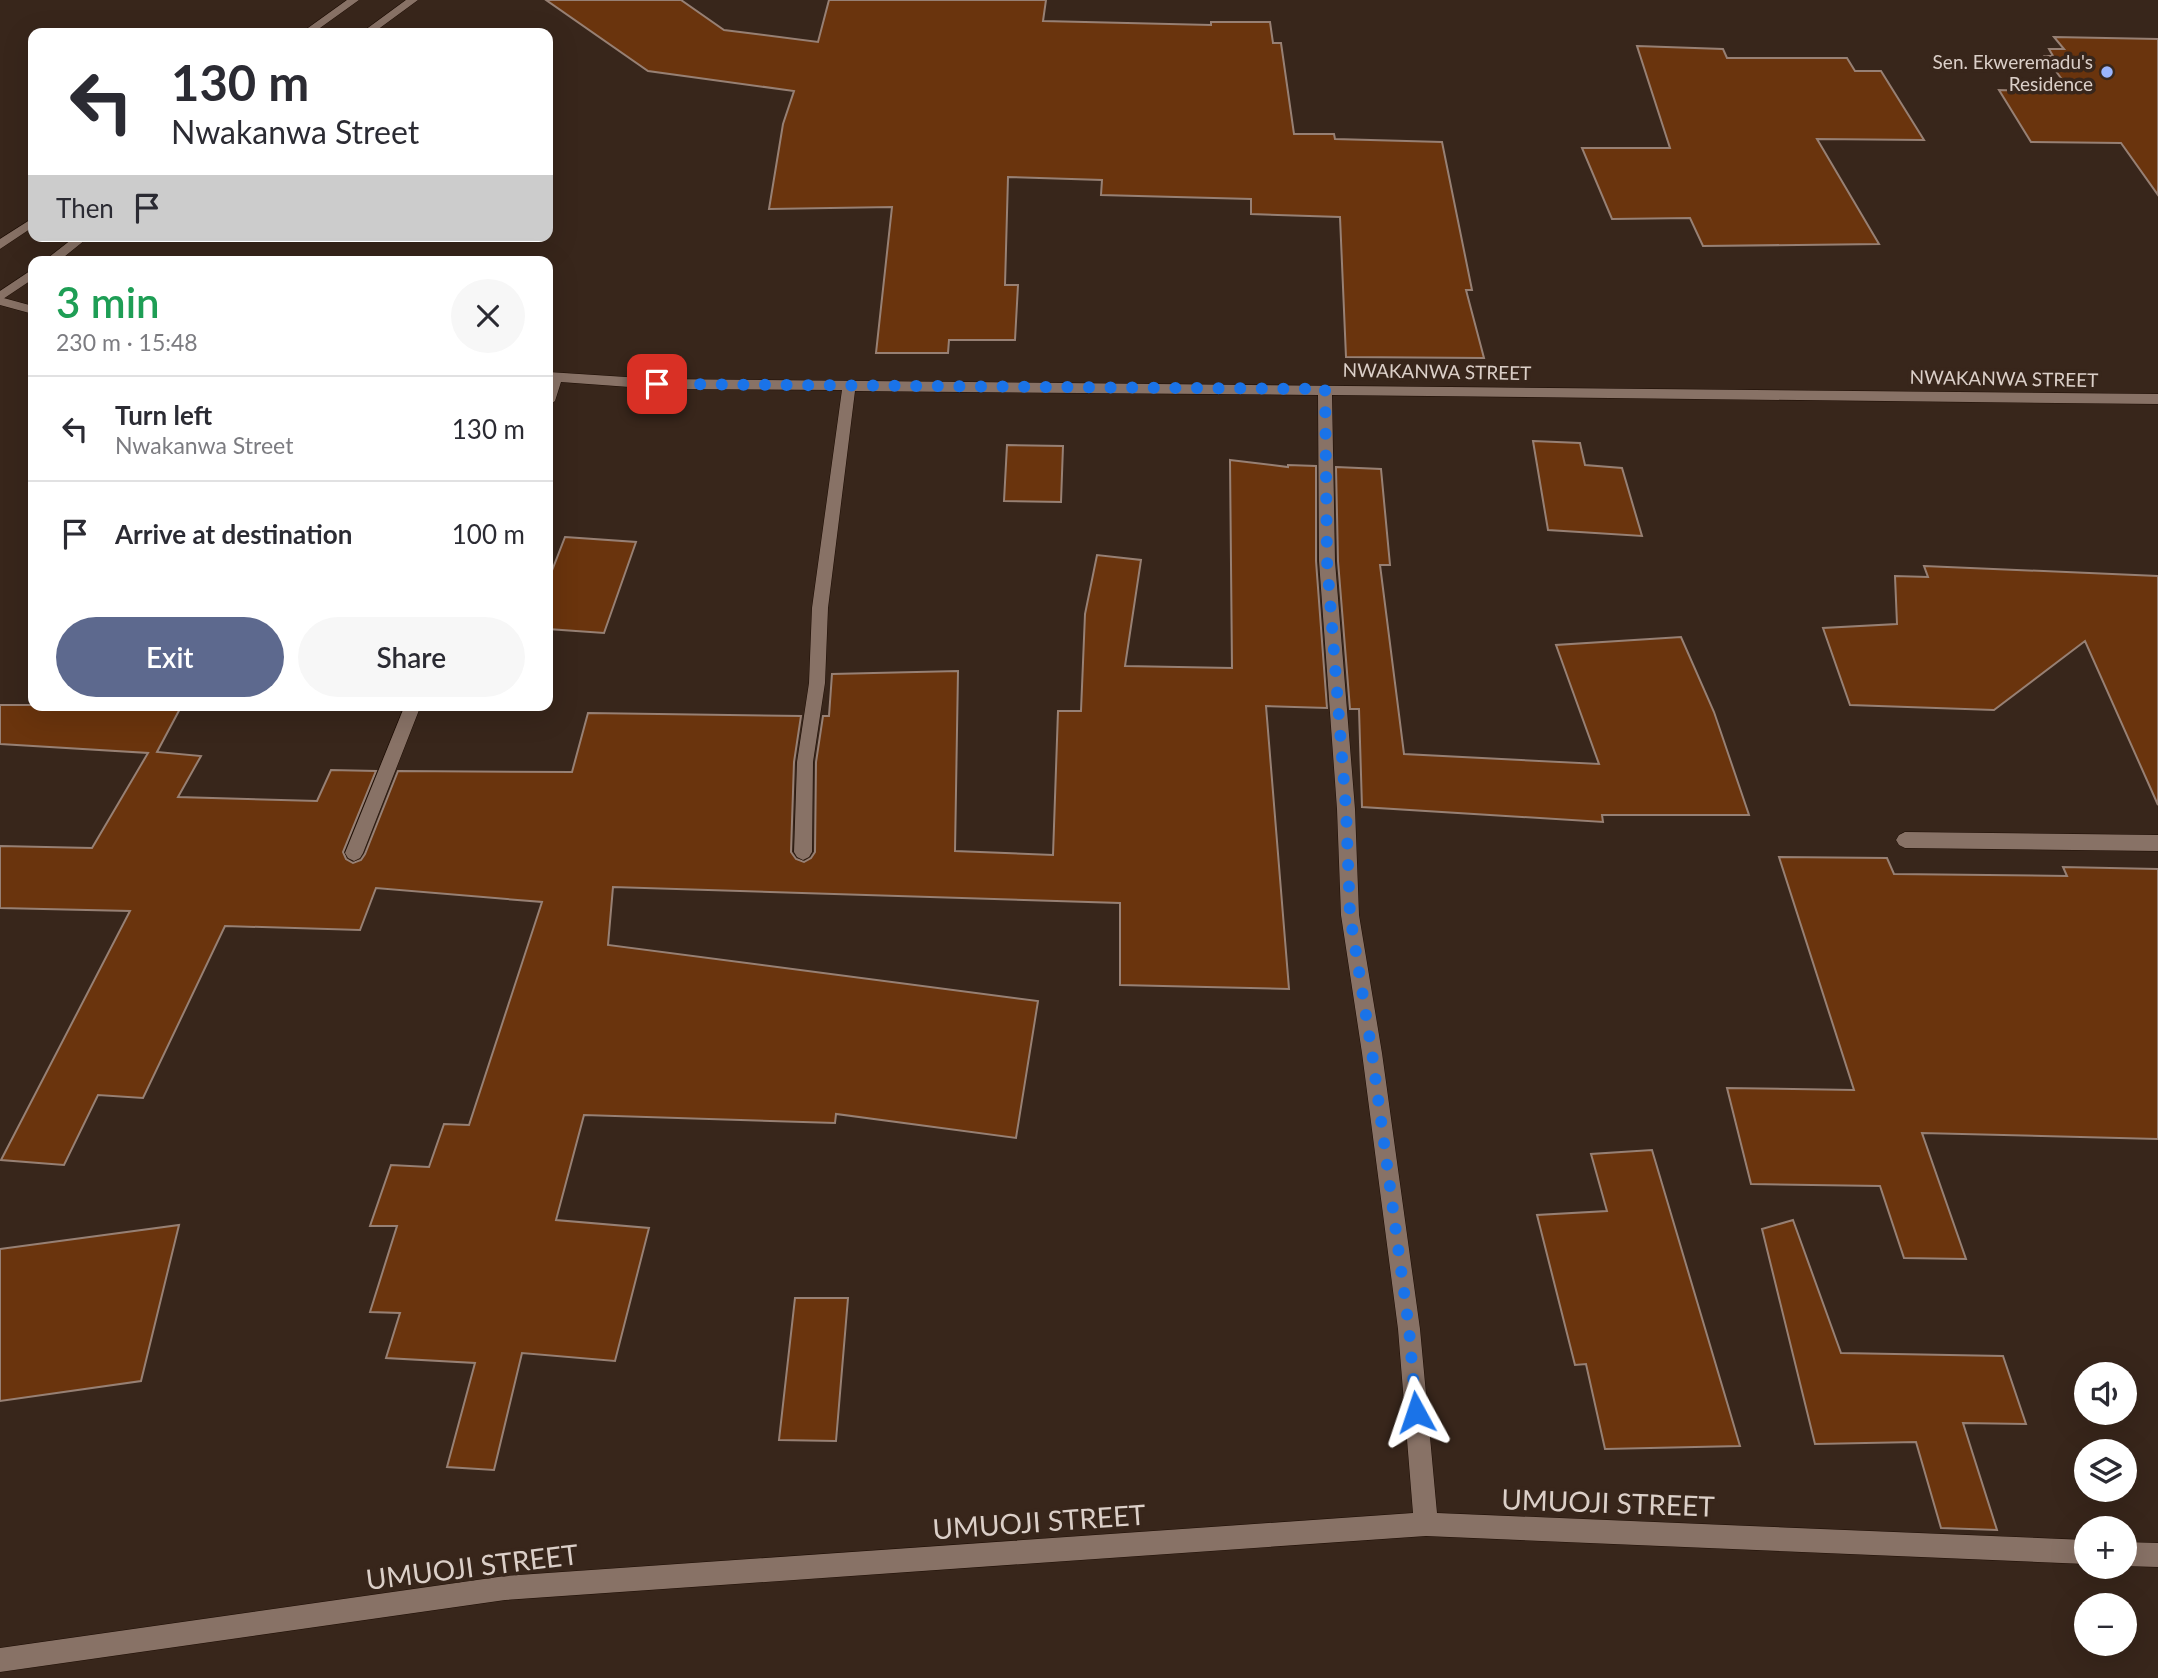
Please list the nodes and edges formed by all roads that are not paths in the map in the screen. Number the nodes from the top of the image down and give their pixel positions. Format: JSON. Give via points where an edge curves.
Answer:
{"nodes":[{"id":1,"x":354,"y":0,"type":"edge"},
{"id":2,"x":413,"y":0,"type":"edge"},
{"id":3,"x":313,"y":28,"type":"edge"},
{"id":4,"x":373,"y":28,"type":"edge"},
{"id":5,"x":28,"y":225,"type":"edge"},
{"id":6,"x":76,"y":242,"type":"edge"},
{"id":7,"x":0,"y":245,"type":"edge"},
{"id":8,"x":57,"y":256,"type":"edge"},
{"id":9,"x":28,"y":277,"type":"edge"},
{"id":10,"x":0,"y":299,"type":"edge"},
{"id":11,"x":28,"y":308,"type":"edge"},
{"id":12,"x":553,"y":377,"type":"edge"},
{"id":13,"x":849,"y":386,"type":"junction"},
{"id":14,"x":1325,"y":389,"type":"junction"},
{"id":15,"x":2158,"y":399,"type":"edge"},
{"id":16,"x":411,"y":711,"type":"edge"},
{"id":17,"x":1905,"y":840,"type":"dead end"},
{"id":18,"x":2158,"y":843,"type":"edge"},
{"id":19,"x":803,"y":852,"type":"dead end"},
{"id":20,"x":354,"y":853,"type":"dead end"},
{"id":21,"x":1426,"y":1524,"type":"junction"},
{"id":22,"x":2074,"y":1551,"type":"edge"},
{"id":23,"x":2137,"y":1554,"type":"edge"},
{"id":24,"x":2158,"y":1555,"type":"edge"},
{"id":25,"x":0,"y":1660,"type":"edge"}],
"edges":[{"from":1,"to":3,"type":"street"},
{"from":2,"to":4,"type":"street"},
{"from":5,"to":7,"type":"street"},
{"from":6,"to":8,"type":"street"},
{"from":9,"to":10,"type":"street"},
{"from":10,"to":11,"type":"street"},
{"from":12,"to":13,"type":"street","name":"NWAKANWA STREET","via":[[657,384]]},
{"from":13,"to":14,"type":"street","name":"NWAKANWA STREET"},
{"from":13,"to":19,"type":"street","via":[[805,762]]},
{"from":14,"to":15,"type":"street","name":"NWAKANWA STREET"},
{"from":14,"to":21,"type":"street","via":[[1327,561],[1350,915],[1409,1329]]},
{"from":16,"to":20,"type":"street"},
{"from":17,"to":18,"type":"street"},
{"from":21,"to":22,"type":"street","name":"UMUOJI STREET"},
{"from":21,"to":25,"type":"street","name":"UMUOJI STREET","via":[[505,1588]]},
{"from":23,"to":24,"type":"street"}]}
